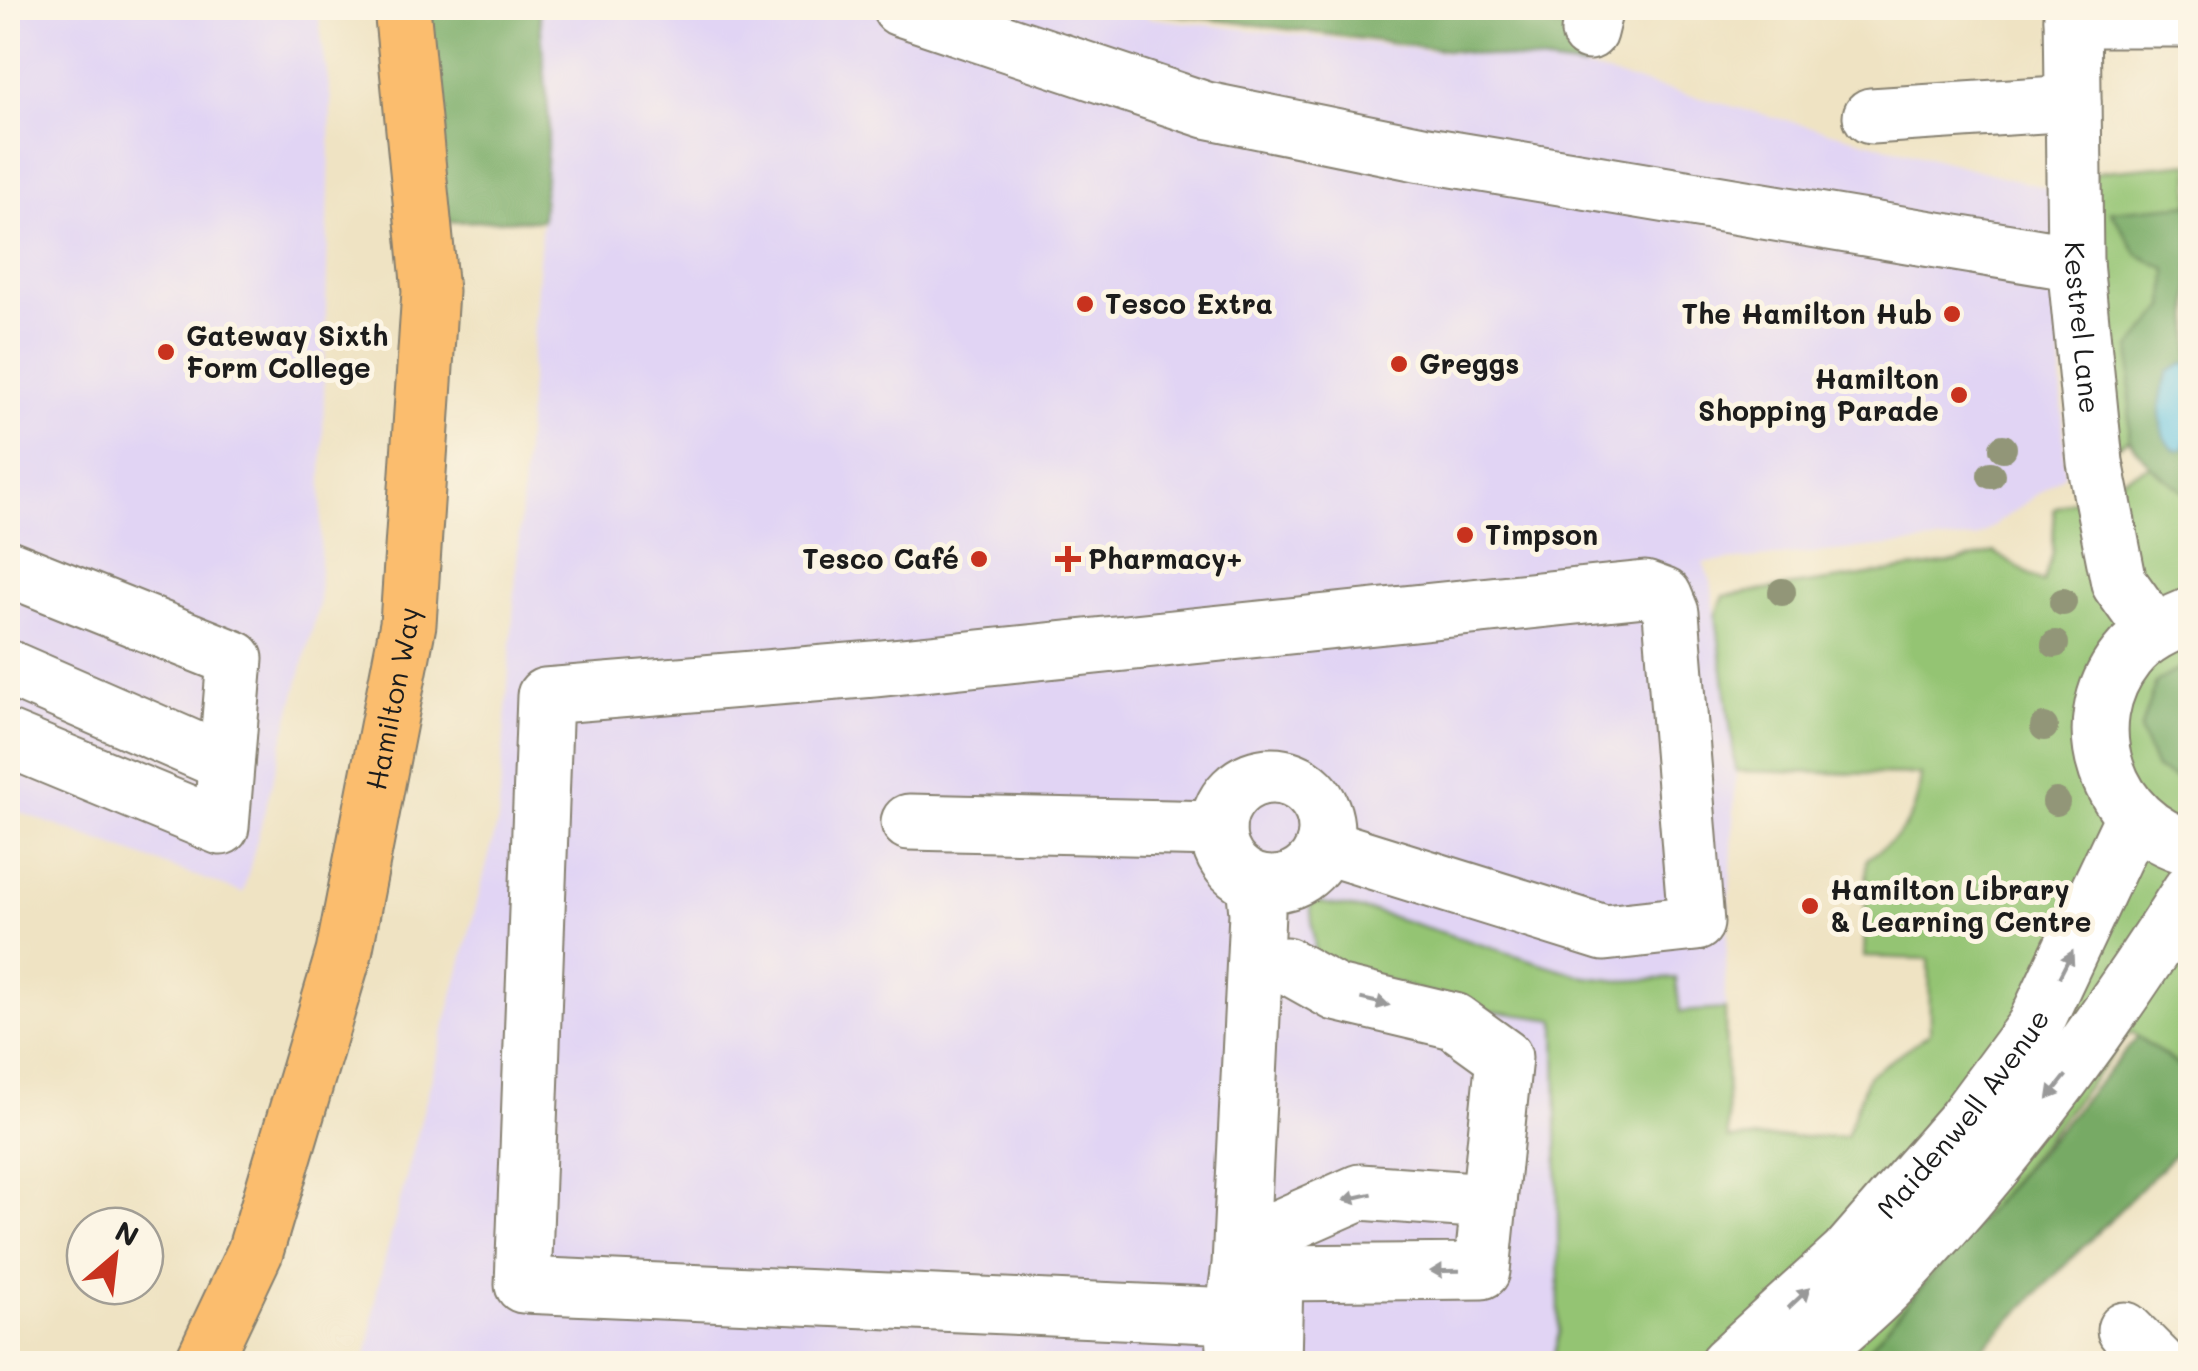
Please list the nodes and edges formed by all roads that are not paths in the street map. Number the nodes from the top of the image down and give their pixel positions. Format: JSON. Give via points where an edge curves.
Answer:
{"nodes":[{"id":1,"x":402,"y":8,"type":"edge"},
{"id":2,"x":900,"y":8,"type":"edge"},
{"id":3,"x":2072,"y":13,"type":"edge"},
{"id":4,"x":2190,"y":19,"type":"edge"},
{"id":5,"x":2074,"y":103,"type":"junction"},
{"id":6,"x":1871,"y":116,"type":"dead end"},
{"id":7,"x":2075,"y":263,"type":"junction"},
{"id":8,"x":8,"y":568,"type":"edge"},
{"id":9,"x":2172,"y":624,"type":"edge"},
{"id":10,"x":8,"y":668,"type":"edge"},
{"id":11,"x":8,"y":738,"type":"edge"},
{"id":12,"x":226,"y":763,"type":"junction"},
{"id":13,"x":2134,"y":816,"type":"junction"},
{"id":14,"x":910,"y":822,"type":"dead end"},
{"id":15,"x":1218,"y":828,"type":"junction"},
{"id":16,"x":2190,"y":847,"type":"edge"},
{"id":17,"x":1289,"y":870,"type":"junction"},
{"id":18,"x":2190,"y":891,"type":"edge"},
{"id":19,"x":1286,"y":966,"type":"junction"},
{"id":20,"x":1489,"y":1200,"type":"junction"},
{"id":21,"x":1276,"y":1251,"type":"junction"},
{"id":22,"x":255,"y":1252,"type":"junction"},
{"id":23,"x":1234,"y":1340,"type":"edge"},
{"id":24,"x":202,"y":1364,"type":"edge"},
{"id":25,"x":240,"y":1364,"type":"edge"},
{"id":26,"x":1273,"y":1364,"type":"edge"},
{"id":27,"x":1727,"y":1364,"type":"edge"},
{"id":28,"x":1800,"y":1364,"type":"edge"}],
"edges":[{"from":1,"to":22,"type":"highway","name":"Hamilton Way","via":[[430,291],[408,624],[344,952]]},
{"from":2,"to":7,"type":"street","via":[[1206,110],[1422,154]]},
{"from":3,"to":4,"type":"street"},
{"from":3,"to":5,"type":"street","name":"Kestrel Lane"},
{"from":5,"to":6,"type":"street"},
{"from":5,"to":7,"type":"street","name":"Kestrel Lane"},
{"from":7,"to":9,"type":"street","name":"Kestrel Lane","via":[[2104,514],[2119,583]]},
{"from":8,"to":12,"type":"street","via":[[235,659]]},
{"from":9,"to":13,"type":"street","via":[[2127,655],[2108,684],[2099,719],[2100,755],[2112,788]]},
{"from":10,"to":12,"type":"street"},
{"from":11,"to":12,"type":"street","via":[[220,826]]},
{"from":13,"to":16,"type":"street"},
{"from":27,"to":13,"type":"street","name":"Maidenwell Avenue","one_way":true,"via":[[1846,1254],[1965,1120],[2034,1027]]},
{"from":14,"to":15,"type":"street"},
{"from":15,"to":17,"type":"street","via":[[1226,859]]},
{"from":15,"to":17,"type":"street","via":[[1232,792],[1247,781],[1282,776],[1314,795],[1323,810]]},
{"from":17,"to":19,"type":"street"},
{"from":17,"to":23,"type":"street","via":[[1257,913]]},
{"from":17,"to":23,"type":"street","via":[[1604,933],[1696,923],[1672,613],[1664,596],[1645,589],[545,696],[523,1285]]},
{"from":18,"to":28,"type":"street","name":"Maidenwell Avenue","one_way":true,"via":[[2111,1016],[1992,1167],[1889,1284]]},
{"from":19,"to":20,"type":"street","one_way":true,"via":[[1336,993],[1454,1021],[1504,1058]]},
{"from":19,"to":21,"type":"street"},
{"from":20,"to":21,"type":"street","one_way":true,"via":[[1360,1192]]},
{"from":20,"to":21,"type":"street","one_way":true,"via":[[1482,1271]]},
{"from":21,"to":26,"type":"street"},
{"from":22,"to":24,"type":"highway","name":"Hamilton Way"},
{"from":22,"to":25,"type":"highway"}]}
